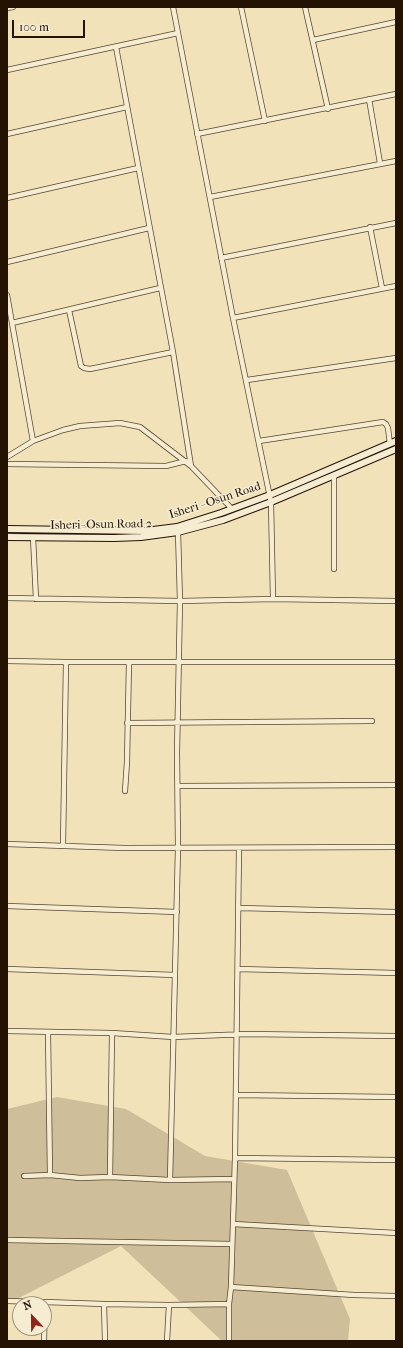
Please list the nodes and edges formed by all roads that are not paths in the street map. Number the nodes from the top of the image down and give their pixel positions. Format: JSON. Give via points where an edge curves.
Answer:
{"nodes":[{"id":1,"x":13,"y":7,"type":"edge"},
{"id":2,"x":173,"y":7,"type":"edge"},
{"id":3,"x":241,"y":7,"type":"edge"},
{"id":4,"x":305,"y":7,"type":"edge"},
{"id":5,"x":7,"y":8,"type":"edge"},
{"id":6,"x":396,"y":22,"type":"edge"},
{"id":7,"x":178,"y":33,"type":"junction"},
{"id":8,"x":313,"y":40,"type":"junction"},
{"id":9,"x":116,"y":47,"type":"junction"},
{"id":10,"x":7,"y":70,"type":"edge"},
{"id":11,"x":396,"y":94,"type":"edge"},
{"id":12,"x":369,"y":99,"type":"junction"},
{"id":13,"x":127,"y":107,"type":"junction"},
{"id":14,"x":328,"y":109,"type":"junction"},
{"id":15,"x":265,"y":121,"type":"junction"},
{"id":16,"x":7,"y":134,"type":"edge"},
{"id":17,"x":197,"y":134,"type":"junction"},
{"id":18,"x":396,"y":161,"type":"edge"},
{"id":19,"x":380,"y":163,"type":"junction"},
{"id":20,"x":138,"y":168,"type":"junction"},
{"id":21,"x":210,"y":197,"type":"junction"},
{"id":22,"x":7,"y":198,"type":"edge"},
{"id":23,"x":396,"y":223,"type":"edge"},
{"id":24,"x":370,"y":227,"type":"junction"},
{"id":25,"x":149,"y":228,"type":"junction"},
{"id":26,"x":221,"y":258,"type":"junction"},
{"id":27,"x":7,"y":262,"type":"edge"},
{"id":28,"x":396,"y":286,"type":"edge"},
{"id":29,"x":160,"y":288,"type":"junction"},
{"id":30,"x":382,"y":288,"type":"junction"},
{"id":31,"x":7,"y":295,"type":"edge"},
{"id":32,"x":69,"y":310,"type":"junction"},
{"id":33,"x":233,"y":318,"type":"junction"},
{"id":34,"x":12,"y":323,"type":"junction"},
{"id":35,"x":173,"y":352,"type":"junction"},
{"id":36,"x":396,"y":358,"type":"edge"},
{"id":37,"x":247,"y":380,"type":"junction"},
{"id":38,"x":34,"y":441,"type":"junction"},
{"id":39,"x":259,"y":441,"type":"junction"},
{"id":40,"x":393,"y":443,"type":"edge"},
{"id":41,"x":396,"y":449,"type":"edge"},
{"id":42,"x":7,"y":457,"type":"edge"},
{"id":43,"x":186,"y":462,"type":"junction"},
{"id":44,"x":7,"y":464,"type":"edge"},
{"id":45,"x":192,"y":466,"type":"junction"},
{"id":46,"x":334,"y":475,"type":"junction"},
{"id":47,"x":270,"y":495,"type":"junction"},
{"id":48,"x":271,"y":502,"type":"junction"},
{"id":49,"x":232,"y":510,"type":"junction"},
{"id":50,"x":7,"y":529,"type":"edge"},
{"id":51,"x":178,"y":532,"type":"junction"},
{"id":52,"x":7,"y":537,"type":"edge"},
{"id":53,"x":33,"y":537,"type":"junction"},
{"id":54,"x":334,"y":568,"type":"dead end"},
{"id":55,"x":7,"y":598,"type":"edge"},
{"id":56,"x":36,"y":599,"type":"junction"},
{"id":57,"x":273,"y":599,"type":"junction"},
{"id":58,"x":180,"y":601,"type":"junction"},
{"id":59,"x":396,"y":601,"type":"edge"},
{"id":60,"x":7,"y":661,"type":"edge"},
{"id":61,"x":179,"y":661,"type":"junction"},
{"id":62,"x":66,"y":662,"type":"junction"},
{"id":63,"x":129,"y":662,"type":"junction"},
{"id":64,"x":396,"y":662,"type":"edge"},
{"id":65,"x":372,"y":722,"type":"dead end"},
{"id":66,"x":127,"y":723,"type":"junction"},
{"id":67,"x":179,"y":723,"type":"junction"},
{"id":68,"x":396,"y":785,"type":"edge"},
{"id":69,"x":178,"y":786,"type":"junction"},
{"id":70,"x":124,"y":791,"type":"dead end"},
{"id":71,"x":7,"y":844,"type":"edge"},
{"id":72,"x":63,"y":845,"type":"junction"},
{"id":73,"x":396,"y":847,"type":"edge"},
{"id":74,"x":178,"y":848,"type":"junction"},
{"id":75,"x":239,"y":848,"type":"junction"},
{"id":76,"x":7,"y":906,"type":"edge"},
{"id":77,"x":240,"y":908,"type":"junction"},
{"id":78,"x":177,"y":912,"type":"junction"},
{"id":79,"x":396,"y":912,"type":"edge"},
{"id":80,"x":7,"y":969,"type":"edge"},
{"id":81,"x":238,"y":969,"type":"junction"},
{"id":82,"x":396,"y":973,"type":"edge"},
{"id":83,"x":175,"y":975,"type":"junction"},
{"id":84,"x":7,"y":1031,"type":"edge"},
{"id":85,"x":48,"y":1033,"type":"junction"},
{"id":86,"x":112,"y":1033,"type":"junction"},
{"id":87,"x":237,"y":1035,"type":"junction"},
{"id":88,"x":173,"y":1036,"type":"junction"},
{"id":89,"x":396,"y":1036,"type":"edge"},
{"id":90,"x":236,"y":1095,"type":"junction"},
{"id":91,"x":396,"y":1097,"type":"edge"},
{"id":92,"x":235,"y":1158,"type":"junction"},
{"id":93,"x":396,"y":1160,"type":"edge"},
{"id":94,"x":50,"y":1175,"type":"junction"},
{"id":95,"x":24,"y":1176,"type":"dead end"},
{"id":96,"x":110,"y":1177,"type":"junction"},
{"id":97,"x":234,"y":1179,"type":"junction"},
{"id":98,"x":170,"y":1180,"type":"junction"},
{"id":99,"x":233,"y":1224,"type":"junction"},
{"id":100,"x":396,"y":1233,"type":"edge"},
{"id":101,"x":7,"y":1240,"type":"edge"},
{"id":102,"x":232,"y":1244,"type":"junction"},
{"id":103,"x":231,"y":1287,"type":"junction"},
{"id":104,"x":396,"y":1296,"type":"edge"},
{"id":105,"x":52,"y":1302,"type":"edge"},
{"id":106,"x":104,"y":1304,"type":"junction"},
{"id":107,"x":229,"y":1304,"type":"junction"},
{"id":108,"x":169,"y":1305,"type":"junction"},
{"id":109,"x":105,"y":1341,"type":"edge"},
{"id":110,"x":167,"y":1341,"type":"edge"},
{"id":111,"x":230,"y":1341,"type":"edge"}],
"edges":[{"from":1,"to":5,"type":"street"},
{"from":2,"to":7,"type":"street"},
{"from":3,"to":15,"type":"street"},
{"from":4,"to":8,"type":"street"},
{"from":6,"to":8,"type":"street"},
{"from":7,"to":9,"type":"street"},
{"from":7,"to":17,"type":"street"},
{"from":8,"to":14,"type":"street"},
{"from":9,"to":10,"type":"street"},
{"from":9,"to":13,"type":"street"},
{"from":11,"to":12,"type":"street"},
{"from":12,"to":14,"type":"street"},
{"from":12,"to":19,"type":"street"},
{"from":13,"to":16,"type":"street"},
{"from":13,"to":20,"type":"street"},
{"from":14,"to":15,"type":"street"},
{"from":15,"to":17,"type":"street"},
{"from":17,"to":21,"type":"street"},
{"from":18,"to":19,"type":"street"},
{"from":19,"to":21,"type":"street"},
{"from":20,"to":22,"type":"street"},
{"from":20,"to":25,"type":"street"},
{"from":21,"to":26,"type":"street"},
{"from":23,"to":24,"type":"street"},
{"from":24,"to":26,"type":"street"},
{"from":24,"to":30,"type":"street"},
{"from":25,"to":27,"type":"street"},
{"from":25,"to":29,"type":"street"},
{"from":26,"to":33,"type":"street"},
{"from":28,"to":30,"type":"street"},
{"from":29,"to":32,"type":"street"},
{"from":29,"to":35,"type":"street"},
{"from":30,"to":33,"type":"street"},
{"from":31,"to":34,"type":"street"},
{"from":32,"to":34,"type":"street"},
{"from":32,"to":35,"type":"street","via":[[81,366],[84,368],[90,369]]},
{"from":33,"to":37,"type":"street"},
{"from":34,"to":38,"type":"street"},
{"from":35,"to":45,"type":"street"},
{"from":36,"to":37,"type":"street"},
{"from":37,"to":39,"type":"street"},
{"from":38,"to":42,"type":"street"},
{"from":38,"to":43,"type":"street","via":[[80,426],[120,423],[140,427]]},
{"from":39,"to":40,"type":"street","via":[[382,422],[386,424]]},
{"from":39,"to":47,"type":"street"},
{"from":40,"to":47,"type":"main road","name":"Isheri - Osun Road"},
{"from":41,"to":46,"type":"main road","name":"Isheri- Osun Road 2"},
{"from":43,"to":44,"type":"street","via":[[166,466]]},
{"from":43,"to":45,"type":"street"},
{"from":45,"to":49,"type":"street"},
{"from":46,"to":48,"type":"main road","name":"Isheri- Osun Road 2"},
{"from":46,"to":54,"type":"street"},
{"from":47,"to":48,"type":"street"},
{"from":47,"to":49,"type":"main road","name":"Isheri - Osun Road"},
{"from":48,"to":51,"type":"main road","name":"Isheri- Osun Road 2","via":[[223,520]]},
{"from":48,"to":57,"type":"street"},
{"from":49,"to":50,"type":"main road","name":"Isheri - Osun Road","via":[[178,527],[145,531]]},
{"from":51,"to":53,"type":"main road","name":"Isheri- Osun Road 2","via":[[114,538]]},
{"from":51,"to":58,"type":"street"},
{"from":52,"to":53,"type":"main road","name":"Isheri- Osun Road 2"},
{"from":53,"to":56,"type":"street"},
{"from":55,"to":56,"type":"street"},
{"from":56,"to":58,"type":"street"},
{"from":57,"to":58,"type":"street"},
{"from":57,"to":59,"type":"street"},
{"from":58,"to":61,"type":"street"},
{"from":60,"to":62,"type":"street"},
{"from":61,"to":63,"type":"street"},
{"from":61,"to":64,"type":"street"},
{"from":61,"to":67,"type":"street"},
{"from":62,"to":63,"type":"street"},
{"from":62,"to":72,"type":"street"},
{"from":63,"to":66,"type":"street"},
{"from":65,"to":67,"type":"street"},
{"from":66,"to":67,"type":"street"},
{"from":66,"to":70,"type":"street"},
{"from":67,"to":69,"type":"street"},
{"from":68,"to":69,"type":"street"},
{"from":69,"to":74,"type":"street"},
{"from":71,"to":72,"type":"street"},
{"from":72,"to":74,"type":"street"},
{"from":73,"to":75,"type":"street"},
{"from":74,"to":75,"type":"street"},
{"from":74,"to":78,"type":"street"},
{"from":75,"to":77,"type":"street"},
{"from":76,"to":78,"type":"street"},
{"from":77,"to":79,"type":"street"},
{"from":77,"to":81,"type":"street"},
{"from":78,"to":83,"type":"street"},
{"from":80,"to":83,"type":"street"},
{"from":81,"to":82,"type":"street"},
{"from":81,"to":87,"type":"street"},
{"from":83,"to":88,"type":"street"},
{"from":84,"to":85,"type":"street"},
{"from":85,"to":86,"type":"street"},
{"from":85,"to":94,"type":"street"},
{"from":86,"to":88,"type":"street"},
{"from":86,"to":96,"type":"street"},
{"from":87,"to":88,"type":"street"},
{"from":87,"to":89,"type":"street"},
{"from":87,"to":90,"type":"street"},
{"from":88,"to":98,"type":"street"},
{"from":90,"to":91,"type":"street"},
{"from":90,"to":92,"type":"street"},
{"from":92,"to":93,"type":"street"},
{"from":92,"to":97,"type":"street"},
{"from":94,"to":95,"type":"street"},
{"from":94,"to":96,"type":"street"},
{"from":96,"to":98,"type":"street"},
{"from":97,"to":98,"type":"street"},
{"from":97,"to":99,"type":"street"},
{"from":99,"to":100,"type":"street"},
{"from":99,"to":102,"type":"street"},
{"from":101,"to":102,"type":"street"},
{"from":102,"to":103,"type":"street"},
{"from":103,"to":104,"type":"street"},
{"from":103,"to":107,"type":"street"},
{"from":105,"to":106,"type":"street"},
{"from":106,"to":108,"type":"street"},
{"from":106,"to":109,"type":"street"},
{"from":107,"to":108,"type":"street"},
{"from":107,"to":111,"type":"street"},
{"from":108,"to":110,"type":"street"}]}
